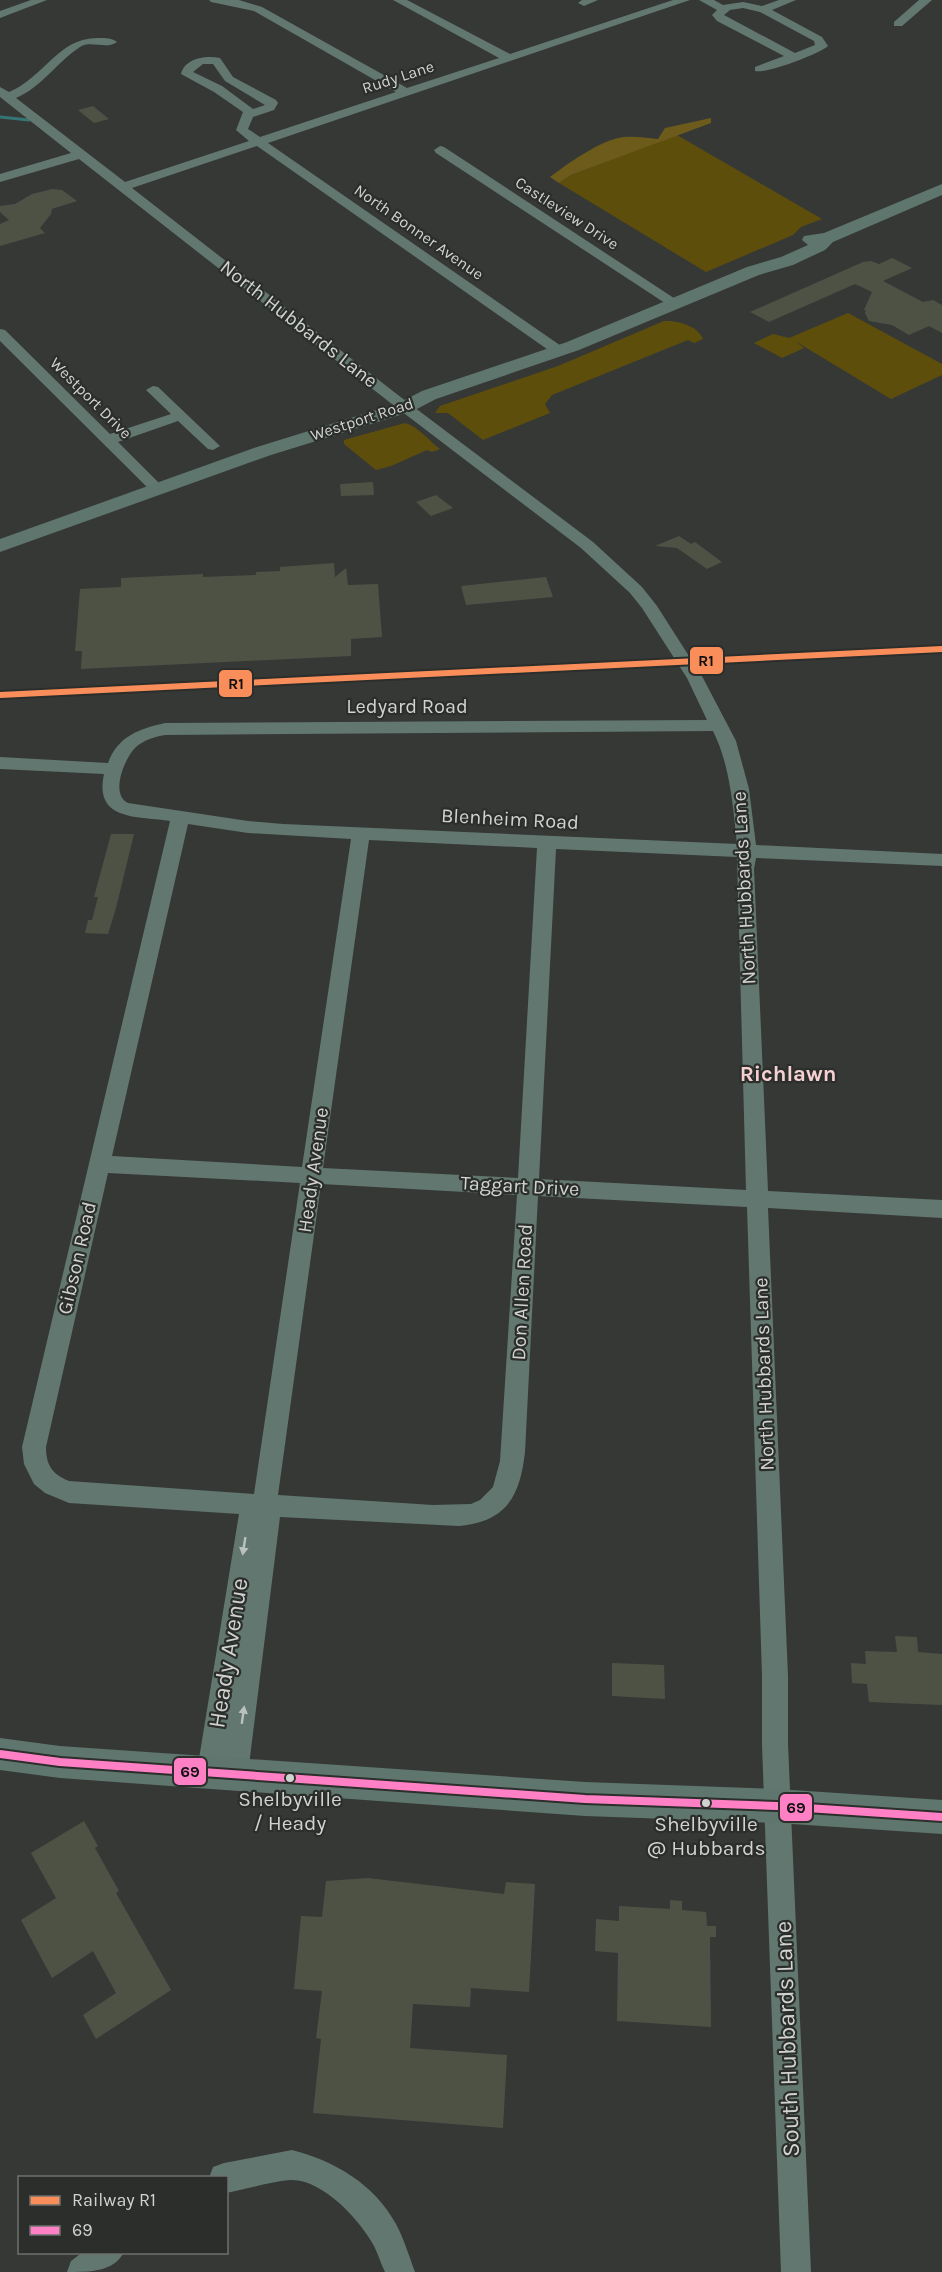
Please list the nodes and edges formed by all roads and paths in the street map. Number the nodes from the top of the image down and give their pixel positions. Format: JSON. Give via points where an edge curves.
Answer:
{"nodes":[{"id":1,"x":41,"y":0,"type":"edge"},
{"id":2,"x":215,"y":0,"type":"edge"},
{"id":3,"x":399,"y":0,"type":"edge"},
{"id":4,"x":684,"y":0,"type":"edge"},
{"id":5,"x":705,"y":0,"type":"edge"},
{"id":6,"x":790,"y":0,"type":"edge"},
{"id":7,"x":926,"y":0,"type":"edge"},
{"id":8,"x":724,"y":9,"type":"junction"},
{"id":9,"x":763,"y":9,"type":"junction"},
{"id":10,"x":0,"y":15,"type":"edge"},
{"id":11,"x":898,"y":24,"type":"dead end"},
{"id":12,"x":111,"y":42,"type":"dead end"},
{"id":13,"x":794,"y":57,"type":"junction"},
{"id":14,"x":508,"y":58,"type":"junction"},
{"id":15,"x":759,"y":69,"type":"dead end"},
{"id":16,"x":405,"y":92,"type":"junction"},
{"id":17,"x":4,"y":94,"type":"edge"},
{"id":18,"x":249,"y":114,"type":"junction"},
{"id":19,"x":260,"y":141,"type":"junction"},
{"id":20,"x":440,"y":150,"type":"dead end"},
{"id":21,"x":81,"y":154,"type":"junction"},
{"id":22,"x":0,"y":178,"type":"edge"},
{"id":23,"x":123,"y":187,"type":"junction"},
{"id":24,"x":942,"y":189,"type":"edge"},
{"id":25,"x":676,"y":304,"type":"junction"},
{"id":26,"x":0,"y":333,"type":"edge"},
{"id":27,"x":559,"y":351,"type":"junction"},
{"id":28,"x":153,"y":390,"type":"dead end"},
{"id":29,"x":406,"y":407,"type":"junction"},
{"id":30,"x":180,"y":416,"type":"junction"},
{"id":31,"x":108,"y":440,"type":"junction"},
{"id":32,"x":213,"y":446,"type":"dead end"},
{"id":33,"x":157,"y":489,"type":"junction"},
{"id":34,"x":0,"y":546,"type":"edge"},
{"id":35,"x":720,"y":724,"type":"junction"},
{"id":36,"x":0,"y":763,"type":"edge"},
{"id":37,"x":115,"y":769,"type":"junction"},
{"id":38,"x":180,"y":817,"type":"junction"},
{"id":39,"x":361,"y":834,"type":"junction"},
{"id":40,"x":547,"y":843,"type":"junction"},
{"id":41,"x":747,"y":851,"type":"junction"},
{"id":42,"x":942,"y":860,"type":"edge"},
{"id":43,"x":99,"y":1164,"type":"junction"},
{"id":44,"x":312,"y":1176,"type":"junction"},
{"id":45,"x":528,"y":1186,"type":"junction"},
{"id":46,"x":758,"y":1198,"type":"junction"},
{"id":47,"x":942,"y":1209,"type":"edge"},
{"id":48,"x":264,"y":1506,"type":"junction"},
{"id":49,"x":0,"y":1754,"type":"edge"},
{"id":50,"x":223,"y":1772,"type":"junction"},
{"id":51,"x":777,"y":1806,"type":"junction"},
{"id":52,"x":942,"y":1817,"type":"edge"},
{"id":53,"x":228,"y":2177,"type":"edge"},
{"id":54,"x":108,"y":2254,"type":"edge"},
{"id":55,"x":82,"y":2272,"type":"edge"},
{"id":56,"x":400,"y":2272,"type":"edge"},
{"id":57,"x":796,"y":2272,"type":"edge"}],
"edges":[{"from":1,"to":10,"type":"street"},
{"from":2,"to":16,"type":"street","via":[[258,9]]},
{"from":3,"to":14,"type":"street"},
{"from":4,"to":14,"type":"street","name":"Rudy Lane"},
{"from":5,"to":8,"type":"street"},
{"from":6,"to":9,"type":"street"},
{"from":7,"to":11,"type":"street"},
{"from":8,"to":9,"type":"street","via":[[743,5]]},
{"from":8,"to":13,"type":"street","via":[[718,15],[720,19]]},
{"from":9,"to":13,"type":"street","via":[[823,44],[815,51]]},
{"from":12,"to":17,"type":"street","via":[[77,44],[23,90]]},
{"from":13,"to":15,"type":"street"},
{"from":14,"to":16,"type":"street","name":"Rudy Lane"},
{"from":16,"to":19,"type":"street","name":"Rudy Lane"},
{"from":17,"to":21,"type":"street","name":"North Hubbards Lane"},
{"from":18,"to":18,"type":"street","via":[[218,89],[187,74],[188,69],[200,61],[216,60],[229,79],[272,103]]},
{"from":18,"to":19,"type":"street","name":"North Bonner Avenue","via":[[242,130]]},
{"from":19,"to":23,"type":"street","name":"Rudy Lane"},
{"from":19,"to":27,"type":"street","name":"North Bonner Avenue"},
{"from":20,"to":25,"type":"street","name":"Castleview Drive"},
{"from":21,"to":22,"type":"street"},
{"from":21,"to":23,"type":"street","name":"North Hubbards Lane"},
{"from":23,"to":29,"type":"street","name":"North Hubbards Lane"},
{"from":24,"to":25,"type":"main road","name":"Westport Road","via":[[827,238],[787,261]]},
{"from":25,"to":27,"type":"main road","name":"Westport Road"},
{"from":26,"to":31,"type":"street","name":"Westport Drive"},
{"from":27,"to":29,"type":"main road","name":"Westport Road","via":[[429,395]]},
{"from":28,"to":30,"type":"street"},
{"from":29,"to":33,"type":"main road","name":"Westport Road"},
{"from":29,"to":35,"type":"street","name":"North Hubbards Lane","via":[[587,545],[636,590],[695,678]]},
{"from":30,"to":31,"type":"street"},
{"from":30,"to":32,"type":"street"},
{"from":31,"to":33,"type":"street","name":"Westport Drive"},
{"from":33,"to":34,"type":"main road","name":"Westport Road"},
{"from":35,"to":37,"type":"street","name":"Ledyard Road","via":[[165,729],[134,738],[121,752]]},
{"from":35,"to":41,"type":"street","name":"North Hubbards Lane","via":[[736,768]]},
{"from":36,"to":37,"type":"street"},
{"from":37,"to":38,"type":"street","name":"Blenheim Road","via":[[110,795],[115,804]]},
{"from":38,"to":39,"type":"street","name":"Blenheim Road","via":[[248,827]]},
{"from":38,"to":43,"type":"street","name":"Gibson Road"},
{"from":39,"to":40,"type":"street","name":"Blenheim Road"},
{"from":39,"to":44,"type":"street","name":"Heady Avenue"},
{"from":40,"to":41,"type":"street","name":"Blenheim Road"},
{"from":40,"to":45,"type":"street","name":"Don Allen Road"},
{"from":41,"to":42,"type":"street","name":"Blenheim Road"},
{"from":41,"to":46,"type":"street","name":"North Hubbards Lane"},
{"from":43,"to":44,"type":"street","name":"Taggart Drive"},
{"from":43,"to":48,"type":"street","name":"Gibson Road","via":[[34,1448],[38,1472],[53,1488],[69,1492]]},
{"from":44,"to":45,"type":"street","name":"Taggart Drive"},
{"from":44,"to":48,"type":"street","name":"Heady Avenue"},
{"from":45,"to":46,"type":"street","name":"Taggart Drive"},
{"from":45,"to":48,"type":"street","name":"Don Allen Road","via":[[513,1452],[510,1483],[505,1490],[490,1506],[471,1514]]},
{"from":46,"to":47,"type":"street","name":"Taggart Drive"},
{"from":46,"to":51,"type":"street","name":"North Hubbards Lane"},
{"from":48,"to":50,"type":"street","name":"Heady Avenue","via":[[248,1520]]},
{"from":49,"to":50,"type":"main road","via":[[60,1762]]},
{"from":50,"to":51,"type":"main road","via":[[585,1799]]},
{"from":51,"to":52,"type":"main road"},
{"from":51,"to":57,"type":"street","name":"South Hubbards Lane"},
{"from":53,"to":56,"type":"street","via":[[292,2165],[338,2183],[366,2207],[385,2235]]},
{"from":54,"to":55,"type":"street"}]}
